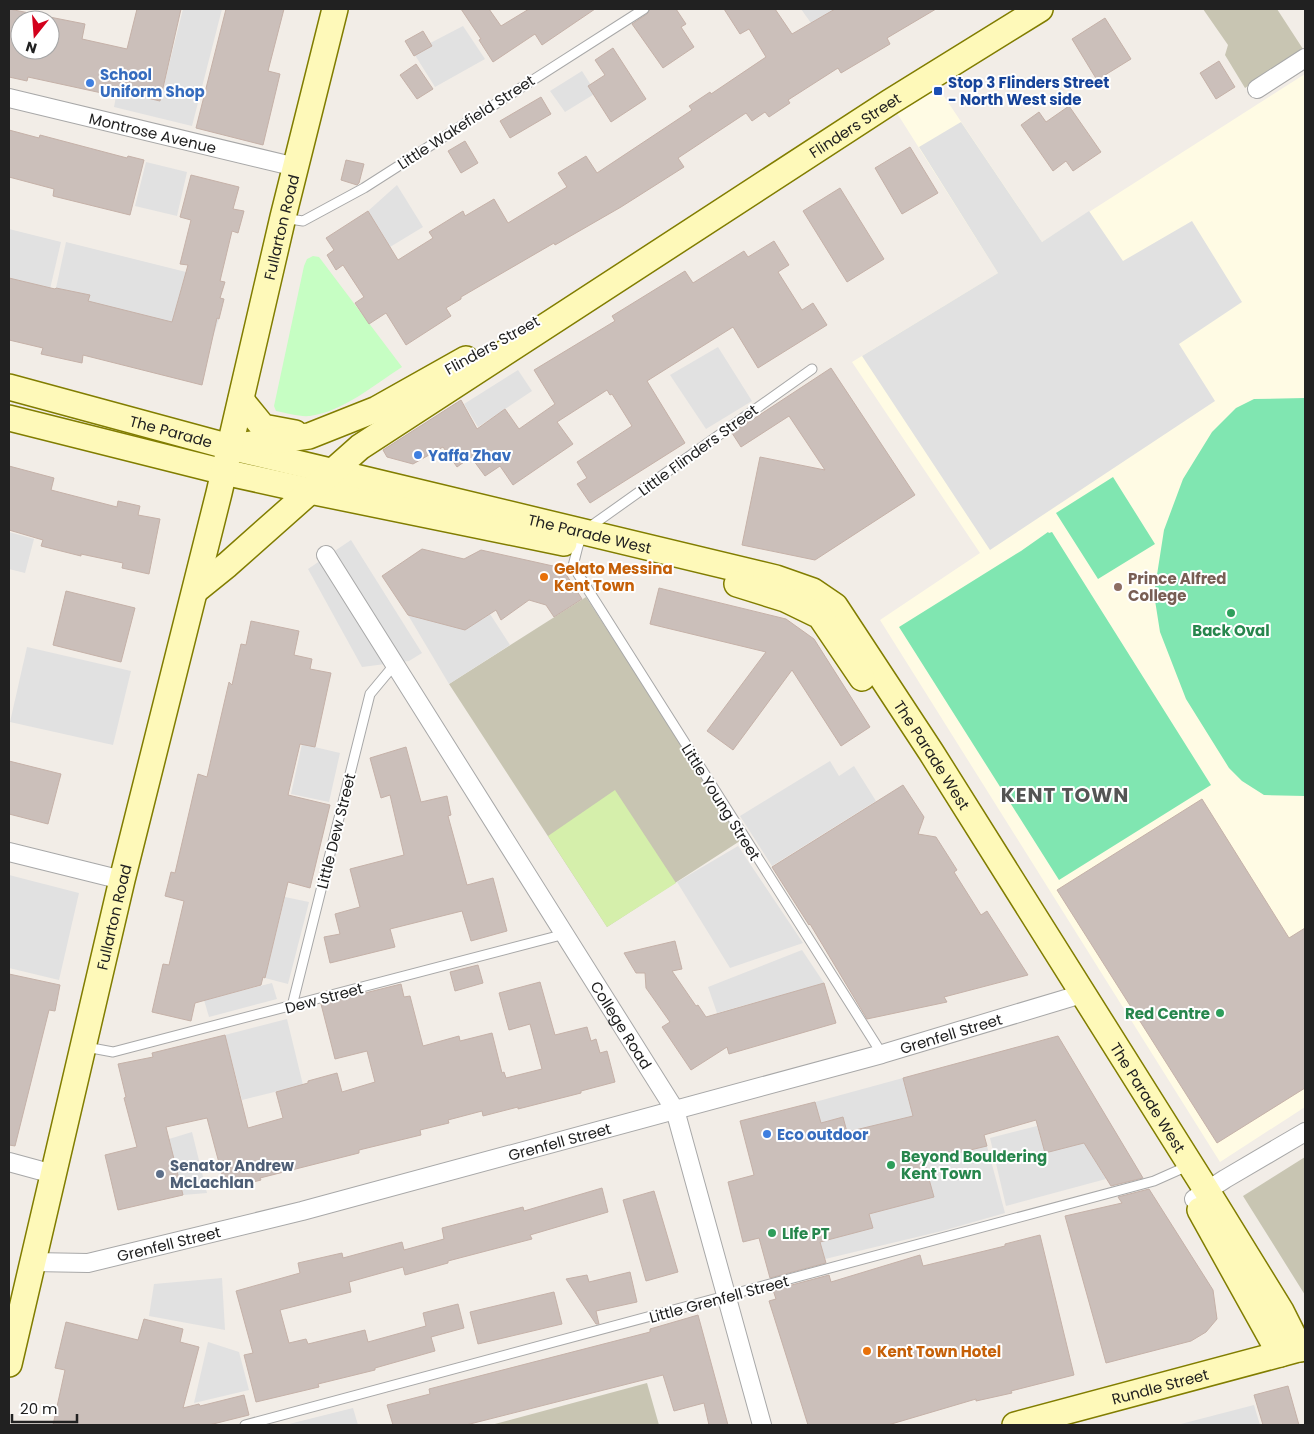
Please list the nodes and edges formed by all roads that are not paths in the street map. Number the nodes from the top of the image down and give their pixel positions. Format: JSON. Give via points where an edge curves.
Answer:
{"nodes":[{"id":1,"x":335,"y":9,"type":"edge"},
{"id":2,"x":644,"y":9,"type":"edge"},
{"id":3,"x":1040,"y":9,"type":"edge"},
{"id":4,"x":1305,"y":58,"type":"edge"},
{"id":5,"x":1257,"y":89,"type":"dead end"},
{"id":6,"x":9,"y":98,"type":"edge"},
{"id":7,"x":296,"y":167,"type":"junction"},
{"id":8,"x":283,"y":218,"type":"junction"},
{"id":9,"x":671,"y":245,"type":"junction"},
{"id":10,"x":812,"y":369,"type":"dead end"},
{"id":11,"x":9,"y":387,"type":"edge"},
{"id":12,"x":241,"y":400,"type":"junction"},
{"id":13,"x":9,"y":418,"type":"edge"},
{"id":14,"x":309,"y":436,"type":"junction"},
{"id":15,"x":230,"y":447,"type":"junction"},
{"id":16,"x":332,"y":471,"type":"junction"},
{"id":17,"x":224,"y":472,"type":"junction"},
{"id":18,"x":310,"y":491,"type":"junction"},
{"id":19,"x":581,"y":539,"type":"junction"},
{"id":20,"x":326,"y":555,"type":"dead end"},
{"id":21,"x":196,"y":590,"type":"junction"},
{"id":22,"x":395,"y":664,"type":"junction"},
{"id":23,"x":9,"y":852,"type":"edge"},
{"id":24,"x":122,"y":880,"type":"junction"},
{"id":25,"x":565,"y":934,"type":"junction"},
{"id":26,"x":1075,"y":996,"type":"junction"},
{"id":27,"x":292,"y":1006,"type":"junction"},
{"id":28,"x":83,"y":1046,"type":"junction"},
{"id":29,"x":882,"y":1054,"type":"junction"},
{"id":30,"x":675,"y":1110,"type":"junction"},
{"id":31,"x":1305,"y":1132,"type":"edge"},
{"id":32,"x":9,"y":1162,"type":"edge"},
{"id":33,"x":1184,"y":1168,"type":"junction"},
{"id":34,"x":53,"y":1174,"type":"junction"},
{"id":35,"x":1201,"y":1195,"type":"junction"},
{"id":36,"x":33,"y":1262,"type":"junction"},
{"id":37,"x":726,"y":1297,"type":"junction"},
{"id":38,"x":1295,"y":1350,"type":"edge"},
{"id":39,"x":9,"y":1364,"type":"edge"},
{"id":40,"x":245,"y":1425,"type":"edge"},
{"id":41,"x":762,"y":1425,"type":"edge"},
{"id":42,"x":1015,"y":1425,"type":"edge"}],
"edges":[{"from":1,"to":7,"type":"main road","name":"Fullarton Road"},
{"from":2,"to":8,"type":"lane","name":"Little Wakefield Street","via":[[364,188],[302,221]]},
{"from":3,"to":9,"type":"main road","name":"Flinders Street"},
{"from":4,"to":5,"type":"street"},
{"from":6,"to":7,"type":"street","name":"Montrose Avenue"},
{"from":7,"to":8,"type":"main road","name":"Fullarton Road"},
{"from":8,"to":12,"type":"main road","name":"Fullarton Road"},
{"from":9,"to":14,"type":"main road","name":"Flinders Street","via":[[377,409]]},
{"from":9,"to":16,"type":"main road","name":"Flinders Street","via":[[360,446]]},
{"from":10,"to":19,"type":"lane","name":"Little Flinders Street"},
{"from":11,"to":15,"type":"main road","name":"The Parade"},
{"from":12,"to":14,"type":"main road","via":[[263,426]]},
{"from":12,"to":15,"type":"main road","name":"Fullarton Road"},
{"from":13,"to":17,"type":"main road","name":"The Parade"},
{"from":14,"to":15,"type":"main road","name":"Flinders Street"},
{"from":15,"to":16,"type":"main road","name":"The Parade"},
{"from":15,"to":17,"type":"main road","name":"Fullarton Road"},
{"from":16,"to":18,"type":"main road","name":"Flinders Street"},
{"from":16,"to":19,"type":"main road","name":"The Parade West"},
{"from":17,"to":18,"type":"main road","name":"The Parade"},
{"from":17,"to":21,"type":"main road","name":"Fullarton Road"},
{"from":18,"to":19,"type":"main road","name":"The Parade West"},
{"from":18,"to":21,"type":"main road","name":"Flinders Street"},
{"from":19,"to":26,"type":"main road","name":"The Parade West","via":[[776,578],[813,591],[835,606],[931,752]]},
{"from":19,"to":29,"type":"lane","name":"Little Young Street","via":[[573,566]]},
{"from":20,"to":22,"type":"street","name":"College Road"},
{"from":21,"to":24,"type":"main road","name":"Fullarton Road"},
{"from":22,"to":25,"type":"street","name":"College Road"},
{"from":22,"to":27,"type":"lane","name":"Little Dew Street","via":[[370,694]]},
{"from":23,"to":24,"type":"street"},
{"from":24,"to":28,"type":"main road","name":"Fullarton Road"},
{"from":25,"to":27,"type":"lane","name":"Dew Street"},
{"from":25,"to":30,"type":"street","name":"College Road"},
{"from":26,"to":29,"type":"street","name":"Grenfell Street"},
{"from":26,"to":33,"type":"main road","name":"The Parade West"},
{"from":27,"to":28,"type":"lane","name":"Dew Street","via":[[113,1052]]},
{"from":28,"to":34,"type":"main road","name":"Fullarton Road"},
{"from":29,"to":30,"type":"street","name":"Grenfell Street"},
{"from":30,"to":36,"type":"street","name":"Grenfell Street","via":[[302,1211],[88,1263]]},
{"from":30,"to":37,"type":"street","name":"College Road"},
{"from":31,"to":35,"type":"street"},
{"from":32,"to":34,"type":"street"},
{"from":33,"to":35,"type":"main road","name":"The Parade West"},
{"from":33,"to":37,"type":"lane","name":"Little Grenfell Street","via":[[1154,1181]]},
{"from":34,"to":36,"type":"main road","name":"Fullarton Road"},
{"from":35,"to":38,"type":"main road","name":"The Parade West"},
{"from":36,"to":39,"type":"main road","name":"Fullarton Road"},
{"from":37,"to":40,"type":"lane","name":"Little Grenfell Street"},
{"from":37,"to":41,"type":"street","name":"College Road"},
{"from":38,"to":42,"type":"main road","name":"Rundle Street"}]}
